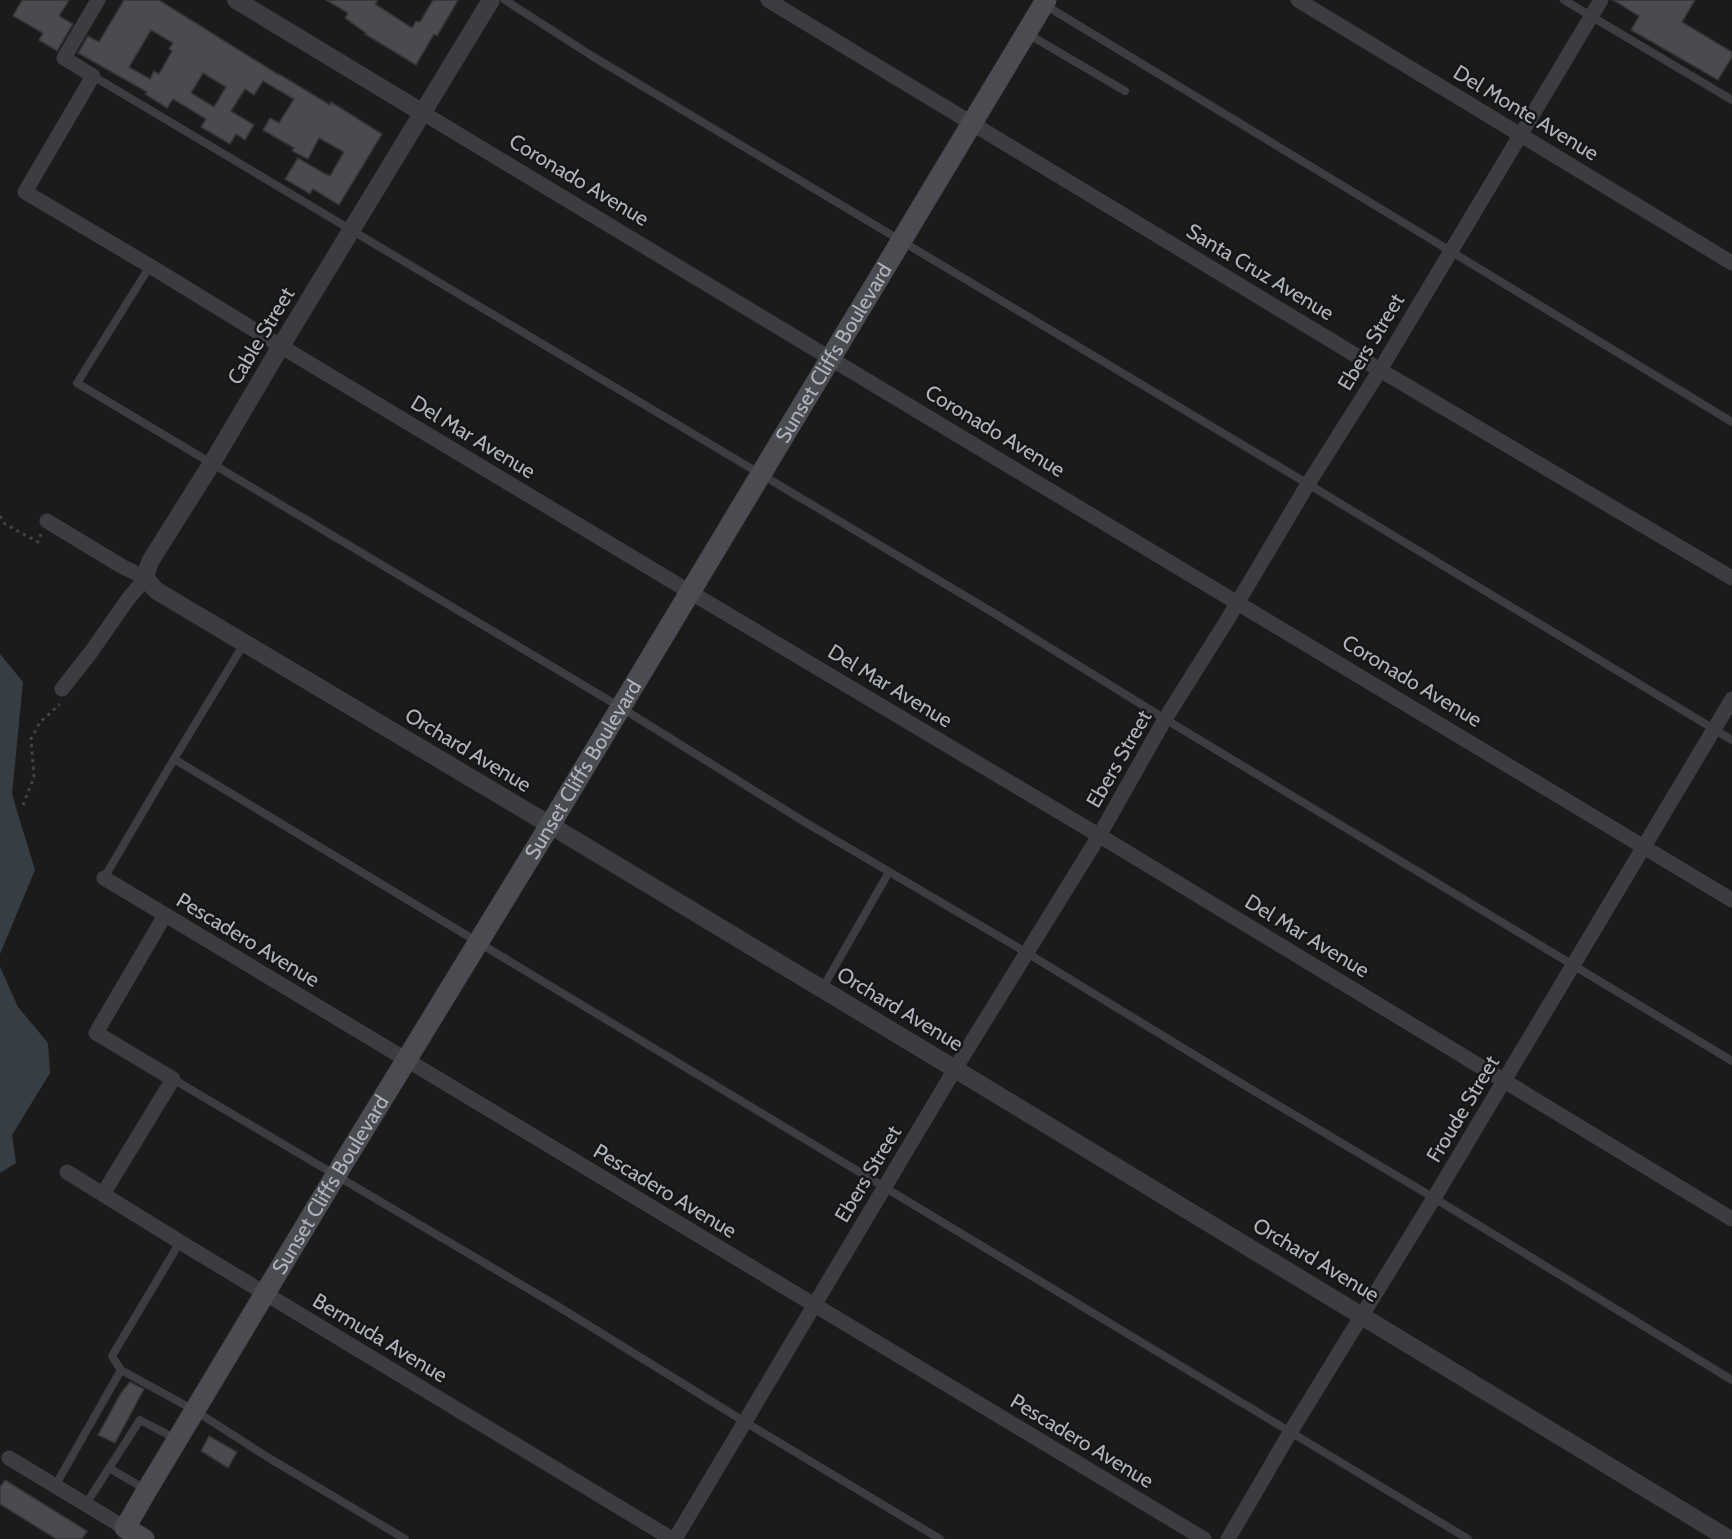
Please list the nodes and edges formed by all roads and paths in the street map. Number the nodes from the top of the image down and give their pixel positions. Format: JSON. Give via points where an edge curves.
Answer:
{"nodes":[{"id":1,"x":98,"y":0,"type":"edge"},
{"id":2,"x":236,"y":0,"type":"edge"},
{"id":3,"x":491,"y":0,"type":"edge"},
{"id":4,"x":505,"y":0,"type":"edge"},
{"id":5,"x":768,"y":0,"type":"edge"},
{"id":6,"x":1298,"y":0,"type":"edge"},
{"id":7,"x":1564,"y":0,"type":"edge"},
{"id":8,"x":1601,"y":0,"type":"edge"},
{"id":9,"x":1042,"y":2,"type":"edge"},
{"id":10,"x":1591,"y":16,"type":"junction"},
{"id":11,"x":1027,"y":33,"type":"junction"},
{"id":12,"x":93,"y":76,"type":"junction"},
{"id":13,"x":1125,"y":91,"type":"dead end"},
{"id":14,"x":1732,"y":100,"type":"edge"},
{"id":15,"x":423,"y":112,"type":"junction"},
{"id":16,"x":972,"y":124,"type":"junction"},
{"id":17,"x":1520,"y":135,"type":"junction"},
{"id":18,"x":352,"y":230,"type":"junction"},
{"id":19,"x":902,"y":240,"type":"junction"},
{"id":20,"x":1450,"y":251,"type":"junction"},
{"id":21,"x":1732,"y":263,"type":"edge"},
{"id":22,"x":150,"y":266,"type":"junction"},
{"id":23,"x":280,"y":346,"type":"junction"},
{"id":24,"x":831,"y":358,"type":"junction"},
{"id":25,"x":1380,"y":370,"type":"junction"},
{"id":26,"x":1732,"y":422,"type":"edge"},
{"id":27,"x":212,"y":464,"type":"junction"},
{"id":28,"x":761,"y":474,"type":"junction"},
{"id":29,"x":1308,"y":484,"type":"junction"},
{"id":30,"x":0,"y":516,"type":"edge"},
{"id":31,"x":47,"y":521,"type":"dead end"},
{"id":32,"x":33,"y":539,"type":"dead end"},
{"id":33,"x":146,"y":578,"type":"junction"},
{"id":34,"x":1732,"y":578,"type":"edge"},
{"id":35,"x":690,"y":592,"type":"junction"},
{"id":36,"x":1237,"y":602,"type":"junction"},
{"id":37,"x":245,"y":642,"type":"junction"},
{"id":38,"x":62,"y":689,"type":"joint"},
{"id":39,"x":1732,"y":699,"type":"edge"},
{"id":40,"x":621,"y":708,"type":"junction"},
{"id":41,"x":1165,"y":719,"type":"junction"},
{"id":42,"x":1713,"y":729,"type":"junction"},
{"id":43,"x":1732,"y":740,"type":"edge"},
{"id":44,"x":174,"y":759,"type":"junction"},
{"id":45,"x":23,"y":805,"type":"dead end"},
{"id":46,"x":550,"y":825,"type":"junction"},
{"id":47,"x":1099,"y":836,"type":"junction"},
{"id":48,"x":1644,"y":846,"type":"junction"},
{"id":49,"x":889,"y":872,"type":"junction"},
{"id":50,"x":104,"y":878,"type":"joint"},
{"id":51,"x":1732,"y":900,"type":"edge"},
{"id":52,"x":165,"y":915,"type":"junction"},
{"id":53,"x":477,"y":943,"type":"junction"},
{"id":54,"x":1027,"y":953,"type":"junction"},
{"id":55,"x":1573,"y":964,"type":"junction"},
{"id":56,"x":822,"y":989,"type":"junction"},
{"id":57,"x":408,"y":1059,"type":"junction"},
{"id":58,"x":1732,"y":1061,"type":"edge"},
{"id":59,"x":955,"y":1069,"type":"junction"},
{"id":60,"x":173,"y":1079,"type":"junction"},
{"id":61,"x":1504,"y":1080,"type":"junction"},
{"id":62,"x":67,"y":1172,"type":"dead end"},
{"id":63,"x":336,"y":1175,"type":"junction"},
{"id":64,"x":885,"y":1188,"type":"junction"},
{"id":65,"x":103,"y":1194,"type":"junction"},
{"id":66,"x":1434,"y":1198,"type":"junction"},
{"id":67,"x":1732,"y":1219,"type":"edge"},
{"id":68,"x":180,"y":1242,"type":"junction"},
{"id":69,"x":264,"y":1293,"type":"junction"},
{"id":70,"x":814,"y":1305,"type":"junction"},
{"id":71,"x":1362,"y":1315,"type":"junction"},
{"id":72,"x":122,"y":1370,"type":"junction"},
{"id":73,"x":1732,"y":1380,"type":"edge"},
{"id":74,"x":194,"y":1410,"type":"junction"},
{"id":75,"x":745,"y":1422,"type":"junction"},
{"id":76,"x":1291,"y":1431,"type":"junction"},
{"id":77,"x":177,"y":1440,"type":"junction"},
{"id":78,"x":9,"y":1458,"type":"dead end"},
{"id":79,"x":109,"y":1468,"type":"junction"},
{"id":80,"x":55,"y":1486,"type":"junction"},
{"id":81,"x":147,"y":1490,"type":"junction"},
{"id":82,"x":86,"y":1504,"type":"junction"},
{"id":83,"x":121,"y":1533,"type":"edge"},
{"id":84,"x":144,"y":1539,"type":"edge"},
{"id":85,"x":405,"y":1539,"type":"edge"},
{"id":86,"x":673,"y":1539,"type":"edge"},
{"id":87,"x":940,"y":1539,"type":"edge"},
{"id":88,"x":1204,"y":1539,"type":"edge"},
{"id":89,"x":1228,"y":1539,"type":"edge"},
{"id":90,"x":1468,"y":1539,"type":"edge"},
{"id":91,"x":1729,"y":1539,"type":"edge"}],
"edges":[{"from":1,"to":12,"type":"street","via":[[64,58]]},
{"from":2,"to":15,"type":"street","name":"Coronado Avenue"},
{"from":3,"to":15,"type":"street","name":"Cable Street"},
{"from":4,"to":19,"type":"lane","via":[[591,56]]},
{"from":5,"to":16,"type":"street","name":"Santa Cruz Avenue"},
{"from":6,"to":17,"type":"street","name":"Del Monte Avenue"},
{"from":7,"to":10,"type":"lane"},
{"from":8,"to":10,"type":"street","name":"Ebers Street"},
{"from":9,"to":11,"type":"main road","name":"Sunset Cliffs Boulevard"},
{"from":9,"to":20,"type":"lane"},
{"from":10,"to":14,"type":"lane"},
{"from":10,"to":17,"type":"street","name":"Ebers Street"},
{"from":11,"to":13,"type":"lane"},
{"from":11,"to":16,"type":"main road","name":"Sunset Cliffs Boulevard"},
{"from":12,"to":18,"type":"lane"},
{"from":12,"to":22,"type":"street","name":"Del Mar Avenue","via":[[25,192]]},
{"from":15,"to":18,"type":"street","name":"Cable Street"},
{"from":15,"to":24,"type":"street","name":"Coronado Avenue"},
{"from":16,"to":19,"type":"main road","name":"Sunset Cliffs Boulevard"},
{"from":16,"to":25,"type":"street","name":"Santa Cruz Avenue"},
{"from":17,"to":20,"type":"street","name":"Ebers Street"},
{"from":17,"to":21,"type":"street","name":"Del Monte Avenue"},
{"from":18,"to":23,"type":"street","name":"Cable Street"},
{"from":18,"to":28,"type":"lane"},
{"from":19,"to":24,"type":"main road","name":"Sunset Cliffs Boulevard"},
{"from":19,"to":29,"type":"lane"},
{"from":20,"to":25,"type":"street","name":"Ebers Street"},
{"from":20,"to":26,"type":"lane"},
{"from":22,"to":23,"type":"street","name":"Del Mar Avenue"},
{"from":22,"to":27,"type":"lane","via":[[77,383]]},
{"from":23,"to":27,"type":"street","name":"Cable Street"},
{"from":23,"to":35,"type":"street","name":"Del Mar Avenue"},
{"from":24,"to":28,"type":"main road","name":"Sunset Cliffs Boulevard"},
{"from":24,"to":36,"type":"street","name":"Coronado Avenue"},
{"from":25,"to":29,"type":"street","name":"Ebers Street"},
{"from":25,"to":34,"type":"street","name":"Santa Cruz Avenue"},
{"from":27,"to":33,"type":"street","name":"Cable Street","via":[[151,560]]},
{"from":27,"to":40,"type":"lane"},
{"from":28,"to":35,"type":"main road","name":"Sunset Cliffs Boulevard"},
{"from":28,"to":41,"type":"lane"},
{"from":29,"to":36,"type":"street","name":"Ebers Street"},
{"from":29,"to":42,"type":"lane"},
{"from":30,"to":32,"type":"path","via":[[5,524]]},
{"from":31,"to":33,"type":"street","name":"Orchard Avenue"},
{"from":33,"to":37,"type":"street","name":"Orchard Avenue","via":[[157,591]]},
{"from":33,"to":38,"type":"street","name":"Cable Street"},
{"from":35,"to":40,"type":"main road","name":"Sunset Cliffs Boulevard"},
{"from":35,"to":47,"type":"street","name":"Del Mar Avenue"},
{"from":36,"to":41,"type":"street","name":"Ebers Street"},
{"from":36,"to":48,"type":"street","name":"Coronado Avenue"},
{"from":37,"to":44,"type":"lane"},
{"from":37,"to":46,"type":"street","name":"Orchard Avenue"},
{"from":38,"to":45,"type":"path","via":[[64,700],[40,722],[31,739],[34,777]]},
{"from":39,"to":42,"type":"street","name":"Froude Street"},
{"from":40,"to":46,"type":"main road","name":"Sunset Cliffs Boulevard"},
{"from":40,"to":49,"type":"lane"},
{"from":41,"to":47,"type":"street","name":"Ebers Street"},
{"from":41,"to":55,"type":"lane"},
{"from":42,"to":43,"type":"lane"},
{"from":42,"to":48,"type":"street","name":"Froude Street"},
{"from":44,"to":50,"type":"lane"},
{"from":44,"to":53,"type":"lane"},
{"from":46,"to":53,"type":"main road","name":"Sunset Cliffs Boulevard"},
{"from":46,"to":56,"type":"street","name":"Orchard Avenue"},
{"from":47,"to":54,"type":"street","name":"Ebers Street"},
{"from":47,"to":61,"type":"street","name":"Del Mar Avenue"},
{"from":48,"to":51,"type":"street","name":"Coronado Avenue"},
{"from":48,"to":55,"type":"street","name":"Froude Street"},
{"from":49,"to":54,"type":"lane"},
{"from":49,"to":56,"type":"lane"},
{"from":50,"to":52,"type":"street","name":"Pescadero Avenue"},
{"from":52,"to":57,"type":"street","name":"Pescadero Avenue"},
{"from":52,"to":60,"type":"street","via":[[96,1033]]},
{"from":53,"to":57,"type":"main road","name":"Sunset Cliffs Boulevard"},
{"from":53,"to":64,"type":"lane"},
{"from":54,"to":59,"type":"street","name":"Ebers Street"},
{"from":54,"to":66,"type":"lane"},
{"from":55,"to":58,"type":"lane"},
{"from":55,"to":61,"type":"street","name":"Froude Street"},
{"from":56,"to":59,"type":"street","name":"Orchard Avenue"},
{"from":57,"to":63,"type":"main road","name":"Sunset Cliffs Boulevard"},
{"from":57,"to":70,"type":"street","name":"Pescadero Avenue"},
{"from":59,"to":64,"type":"street","name":"Ebers Street"},
{"from":59,"to":71,"type":"street","name":"Orchard Avenue"},
{"from":60,"to":63,"type":"lane"},
{"from":60,"to":65,"type":"street"},
{"from":61,"to":66,"type":"street","name":"Froude Street"},
{"from":61,"to":67,"type":"street","name":"Del Mar Avenue"},
{"from":62,"to":65,"type":"street","name":"Bermuda Avenue"},
{"from":63,"to":69,"type":"main road","name":"Sunset Cliffs Boulevard"},
{"from":63,"to":75,"type":"lane"},
{"from":64,"to":70,"type":"street","name":"Ebers Street"},
{"from":64,"to":76,"type":"lane"},
{"from":65,"to":68,"type":"street","name":"Bermuda Avenue"},
{"from":66,"to":71,"type":"street","name":"Froude Street"},
{"from":66,"to":73,"type":"lane"},
{"from":68,"to":69,"type":"street","name":"Bermuda Avenue"},
{"from":68,"to":72,"type":"lane","via":[[111,1356]]},
{"from":69,"to":74,"type":"main road","name":"Sunset Cliffs Boulevard"},
{"from":69,"to":86,"type":"street","name":"Bermuda Avenue"},
{"from":70,"to":75,"type":"street","name":"Ebers Street"},
{"from":70,"to":88,"type":"street","name":"Pescadero Avenue"},
{"from":71,"to":76,"type":"street","name":"Froude Street"},
{"from":71,"to":91,"type":"street","name":"Orchard Avenue"},
{"from":72,"to":74,"type":"lane"},
{"from":72,"to":80,"type":"lane"},
{"from":74,"to":77,"type":"main road","name":"Sunset Cliffs Boulevard"},
{"from":74,"to":85,"type":"lane"},
{"from":75,"to":86,"type":"street","name":"Ebers Street"},
{"from":75,"to":87,"type":"lane"},
{"from":76,"to":89,"type":"street","name":"Froude Street"},
{"from":76,"to":90,"type":"lane"},
{"from":77,"to":79,"type":"lane","via":[[140,1420]]},
{"from":77,"to":81,"type":"main road","name":"Sunset Cliffs Boulevard"},
{"from":78,"to":80,"type":"street"},
{"from":79,"to":81,"type":"lane"},
{"from":79,"to":82,"type":"lane"},
{"from":80,"to":82,"type":"street"},
{"from":81,"to":83,"type":"main road","name":"Sunset Cliffs Boulevard"},
{"from":82,"to":83,"type":"street"},
{"from":83,"to":84,"type":"main road"}]}
